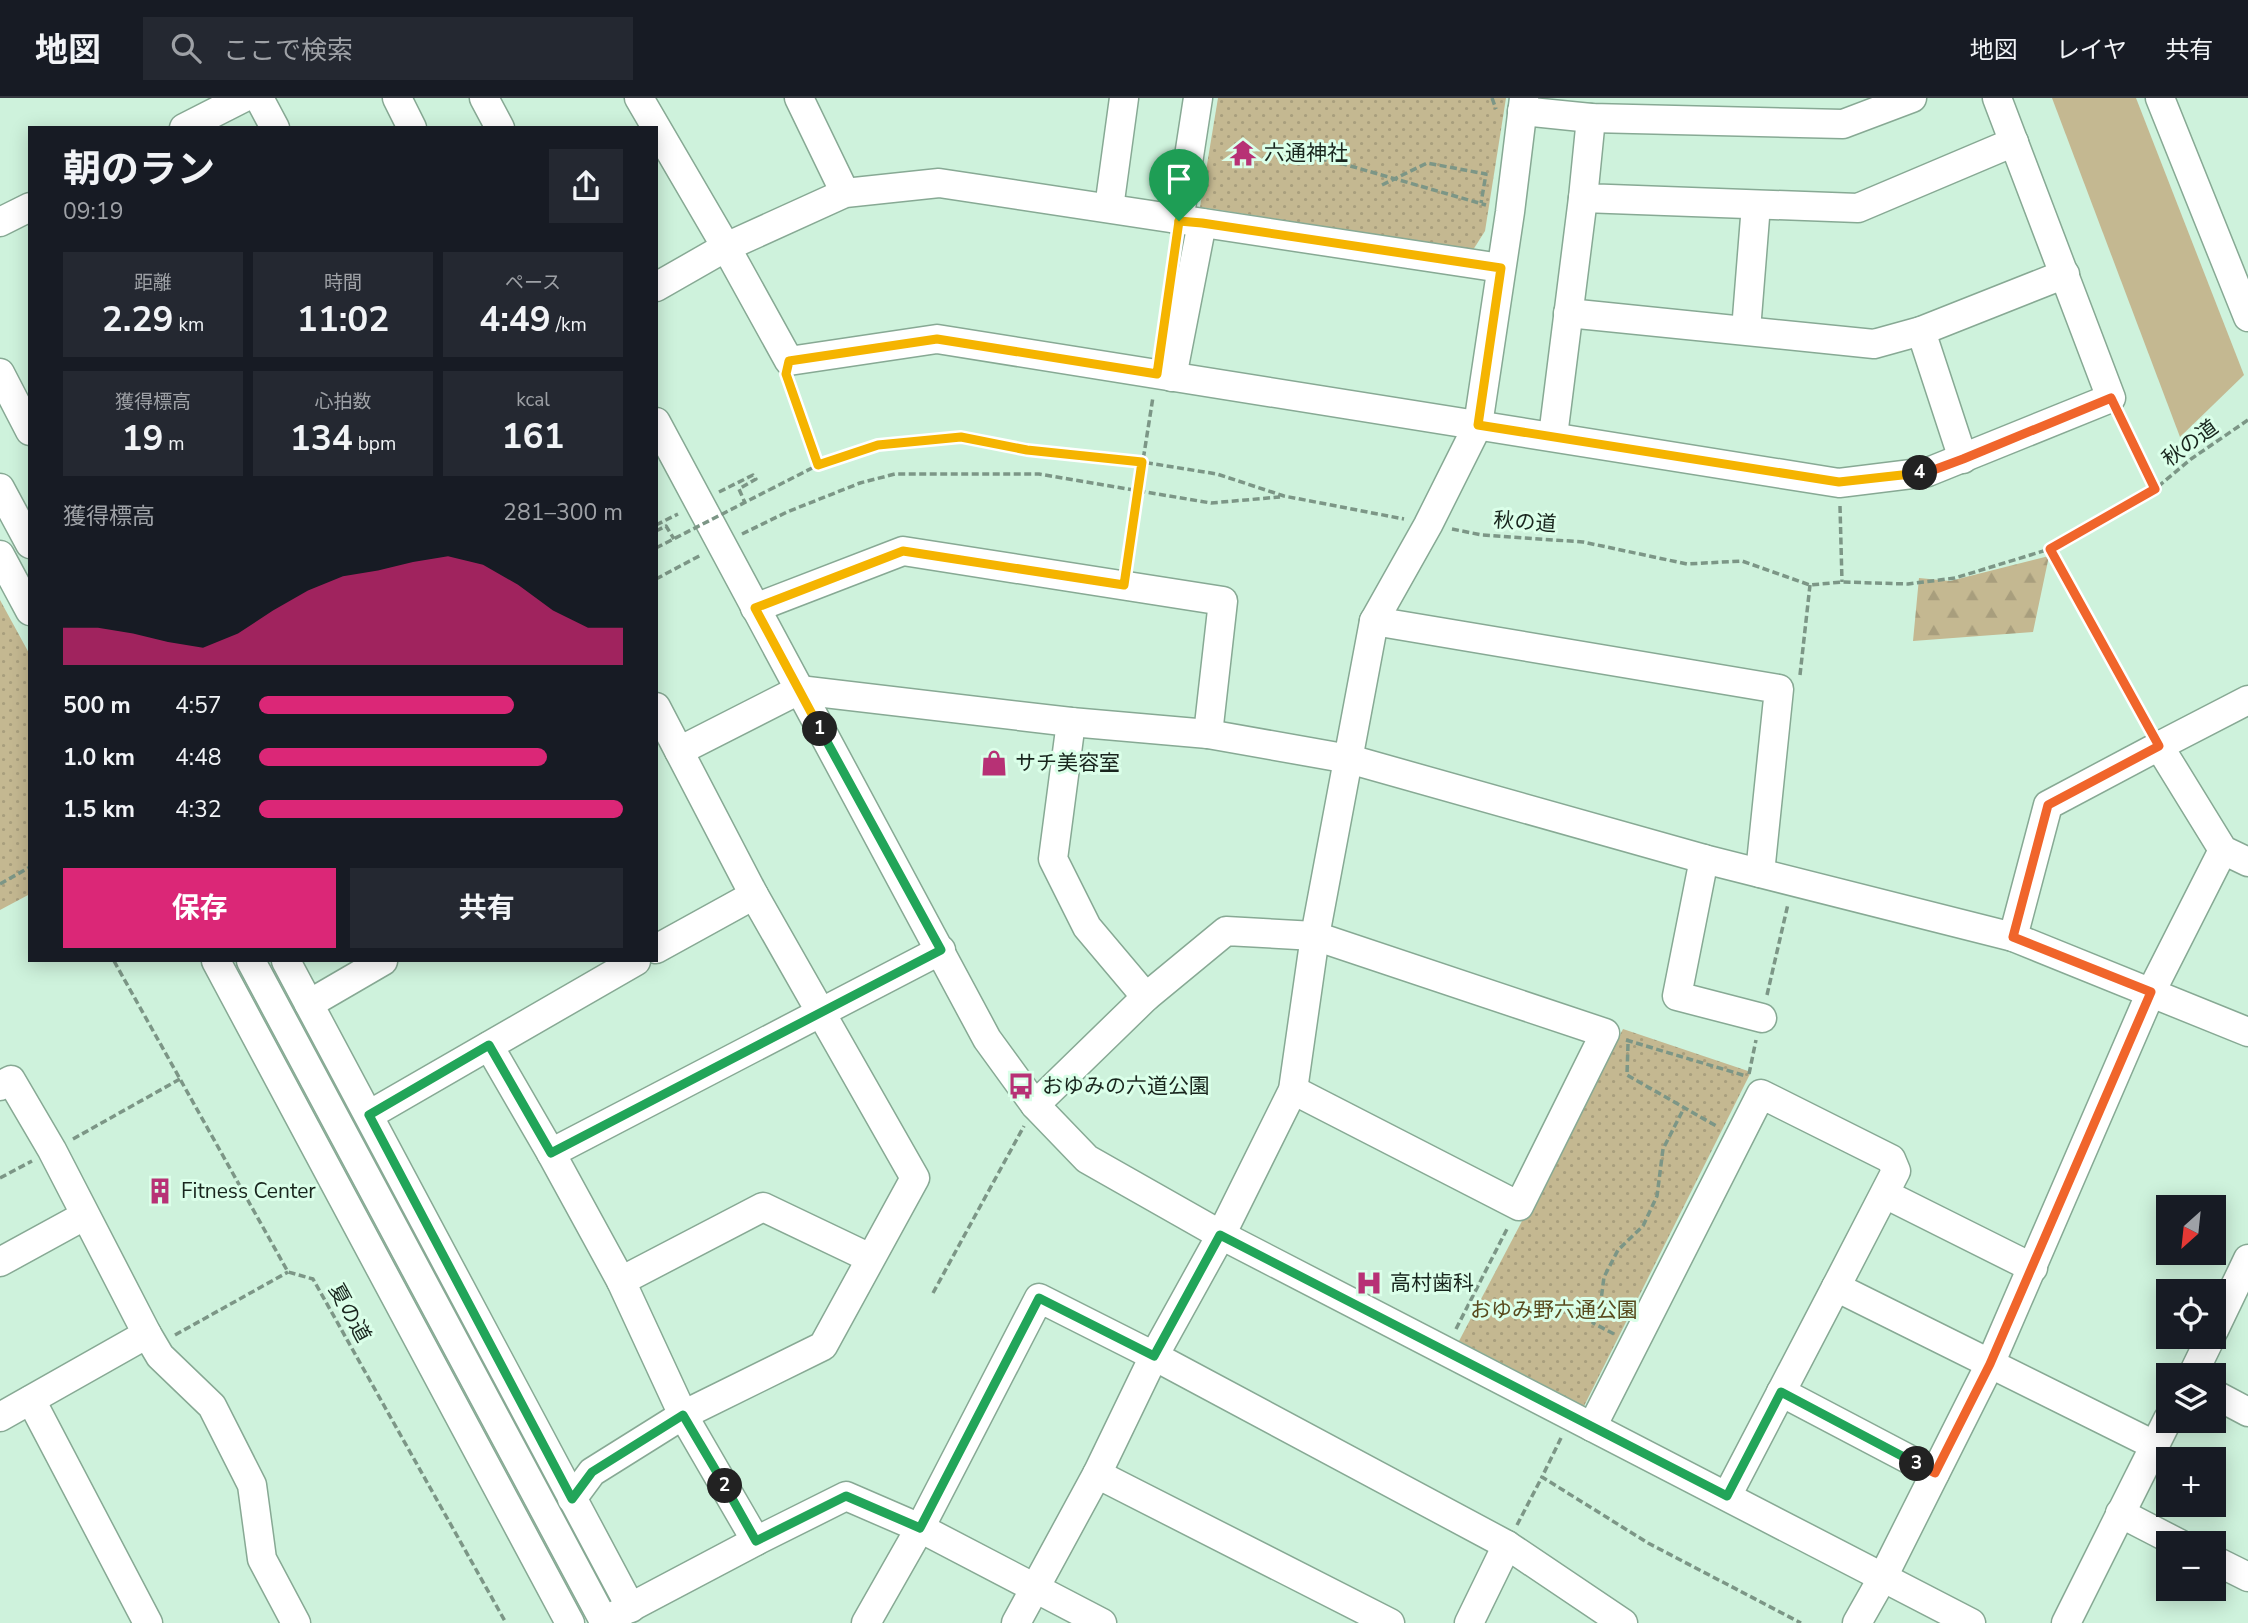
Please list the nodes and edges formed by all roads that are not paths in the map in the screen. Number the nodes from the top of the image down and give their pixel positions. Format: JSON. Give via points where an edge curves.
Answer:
{"nodes":[{"id":1,"x":243,"y":98,"type":"edge"},
{"id":2,"x":259,"y":98,"type":"edge"},
{"id":3,"x":397,"y":98,"type":"edge"},
{"id":4,"x":484,"y":98,"type":"edge"},
{"id":5,"x":639,"y":98,"type":"edge"},
{"id":6,"x":799,"y":98,"type":"edge"},
{"id":7,"x":1124,"y":98,"type":"edge"},
{"id":8,"x":1198,"y":98,"type":"edge"},
{"id":9,"x":1912,"y":98,"type":"edge"},
{"id":10,"x":1997,"y":98,"type":"edge"},
{"id":11,"x":2160,"y":98,"type":"edge"},
{"id":12,"x":1523,"y":104,"type":"edge"},
{"id":13,"x":1591,"y":118,"type":"junction"},
{"id":14,"x":188,"y":126,"type":"edge"},
{"id":15,"x":274,"y":126,"type":"edge"},
{"id":16,"x":411,"y":126,"type":"edge"},
{"id":17,"x":499,"y":126,"type":"edge"},
{"id":18,"x":655,"y":126,"type":"edge"},
{"id":19,"x":658,"y":131,"type":"edge"},
{"id":20,"x":2014,"y":142,"type":"junction"},
{"id":21,"x":845,"y":193,"type":"junction"},
{"id":22,"x":1583,"y":198,"type":"junction"},
{"id":23,"x":1756,"y":205,"type":"junction"},
{"id":24,"x":28,"y":207,"type":"edge"},
{"id":25,"x":1109,"y":208,"type":"junction"},
{"id":26,"x":0,"y":222,"type":"edge"},
{"id":27,"x":1190,"y":222,"type":"junction"},
{"id":28,"x":726,"y":247,"type":"junction"},
{"id":29,"x":1501,"y":268,"type":"junction"},
{"id":30,"x":2065,"y":274,"type":"junction"},
{"id":31,"x":658,"y":287,"type":"edge"},
{"id":32,"x":1568,"y":313,"type":"junction"},
{"id":33,"x":2248,"y":317,"type":"edge"},
{"id":34,"x":1746,"y":330,"type":"junction"},
{"id":35,"x":1921,"y":331,"type":"junction"},
{"id":36,"x":0,"y":373,"type":"edge"},
{"id":37,"x":1165,"y":375,"type":"junction"},
{"id":38,"x":1478,"y":425,"type":"junction"},
{"id":39,"x":658,"y":426,"type":"edge"},
{"id":40,"x":28,"y":427,"type":"edge"},
{"id":41,"x":1553,"y":436,"type":"junction"},
{"id":42,"x":1963,"y":459,"type":"junction"},
{"id":43,"x":0,"y":488,"type":"edge"},
{"id":44,"x":28,"y":540,"type":"edge"},
{"id":45,"x":0,"y":555,"type":"edge"},
{"id":46,"x":28,"y":607,"type":"edge"},
{"id":47,"x":755,"y":608,"type":"junction"},
{"id":48,"x":1374,"y":621,"type":"junction"},
{"id":49,"x":799,"y":690,"type":"junction"},
{"id":50,"x":2248,"y":700,"type":"edge"},
{"id":51,"x":658,"y":711,"type":"edge"},
{"id":52,"x":1071,"y":722,"type":"junction"},
{"id":53,"x":1208,"y":734,"type":"junction"},
{"id":54,"x":2159,"y":746,"type":"junction"},
{"id":55,"x":679,"y":751,"type":"junction"},
{"id":56,"x":1349,"y":759,"type":"junction"},
{"id":57,"x":2223,"y":850,"type":"junction"},
{"id":58,"x":1704,"y":859,"type":"junction"},
{"id":59,"x":2248,"y":863,"type":"edge"},
{"id":60,"x":1760,"y":873,"type":"junction"},
{"id":61,"x":754,"y":895,"type":"junction"},
{"id":62,"x":1315,"y":936,"type":"junction"},
{"id":63,"x":2013,"y":937,"type":"junction"},
{"id":64,"x":658,"y":948,"type":"edge"},
{"id":65,"x":941,"y":950,"type":"junction"},
{"id":66,"x":217,"y":962,"type":"edge"},
{"id":67,"x":252,"y":962,"type":"edge"},
{"id":68,"x":287,"y":962,"type":"edge"},
{"id":69,"x":381,"y":962,"type":"edge"},
{"id":70,"x":634,"y":962,"type":"edge"},
{"id":71,"x":2151,"y":992,"type":"junction"},
{"id":72,"x":1146,"y":997,"type":"junction"},
{"id":73,"x":309,"y":1004,"type":"junction"},
{"id":74,"x":822,"y":1013,"type":"junction"},
{"id":75,"x":1762,"y":1018,"type":"dead end"},
{"id":76,"x":2248,"y":1032,"type":"edge"},
{"id":77,"x":489,"y":1045,"type":"junction"},
{"id":78,"x":0,"y":1086,"type":"edge"},
{"id":79,"x":1293,"y":1090,"type":"junction"},
{"id":80,"x":1035,"y":1105,"type":"junction"},
{"id":81,"x":369,"y":1115,"type":"junction"},
{"id":82,"x":551,"y":1153,"type":"junction"},
{"id":83,"x":1885,"y":1194,"type":"junction"},
{"id":84,"x":84,"y":1216,"type":"junction"},
{"id":85,"x":1220,"y":1235,"type":"junction"},
{"id":86,"x":870,"y":1258,"type":"junction"},
{"id":87,"x":2248,"y":1259,"type":"edge"},
{"id":88,"x":0,"y":1262,"type":"edge"},
{"id":89,"x":2033,"y":1268,"type":"junction"},
{"id":90,"x":621,"y":1281,"type":"junction"},
{"id":91,"x":1836,"y":1287,"type":"junction"},
{"id":92,"x":2226,"y":1305,"type":"edge"},
{"id":93,"x":151,"y":1340,"type":"junction"},
{"id":94,"x":1154,"y":1356,"type":"junction"},
{"id":95,"x":1990,"y":1364,"type":"junction"},
{"id":96,"x":1781,"y":1392,"type":"junction"},
{"id":97,"x":2226,"y":1400,"type":"edge"},
{"id":98,"x":30,"y":1401,"type":"junction"},
{"id":99,"x":2248,"y":1412,"type":"edge"},
{"id":100,"x":683,"y":1415,"type":"junction"},
{"id":101,"x":0,"y":1417,"type":"edge"},
{"id":102,"x":1582,"y":1422,"type":"junction"},
{"id":103,"x":2160,"y":1433,"type":"edge"},
{"id":104,"x":2154,"y":1445,"type":"junction"},
{"id":105,"x":1935,"y":1473,"type":"junction"},
{"id":106,"x":1097,"y":1474,"type":"junction"},
{"id":107,"x":1727,"y":1496,"type":"junction"},
{"id":108,"x":572,"y":1499,"type":"junction"},
{"id":109,"x":2120,"y":1513,"type":"junction"},
{"id":110,"x":920,"y":1528,"type":"junction"},
{"id":111,"x":2156,"y":1532,"type":"edge"},
{"id":112,"x":756,"y":1541,"type":"junction"},
{"id":113,"x":1507,"y":1545,"type":"junction"},
{"id":114,"x":2226,"y":1566,"type":"edge"},
{"id":115,"x":1884,"y":1577,"type":"junction"},
{"id":116,"x":2248,"y":1577,"type":"edge"},
{"id":117,"x":1036,"y":1589,"type":"junction"},
{"id":118,"x":631,"y":1608,"type":"junction"},
{"id":119,"x":290,"y":1621,"type":"edge"},
{"id":120,"x":605,"y":1622,"type":"edge"},
{"id":121,"x":148,"y":1623,"type":"edge"},
{"id":122,"x":570,"y":1623,"type":"edge"},
{"id":123,"x":866,"y":1623,"type":"edge"},
{"id":124,"x":1016,"y":1623,"type":"edge"},
{"id":125,"x":1102,"y":1623,"type":"edge"},
{"id":126,"x":1390,"y":1623,"type":"edge"},
{"id":127,"x":1469,"y":1623,"type":"edge"},
{"id":128,"x":1623,"y":1623,"type":"edge"},
{"id":129,"x":1857,"y":1623,"type":"edge"},
{"id":130,"x":1971,"y":1623,"type":"edge"},
{"id":131,"x":2066,"y":1623,"type":"edge"}],
"edges":[{"from":1,"to":14,"type":"street"},
{"from":2,"to":15,"type":"street"},
{"from":3,"to":16,"type":"street"},
{"from":4,"to":17,"type":"street"},
{"from":5,"to":18,"type":"street"},
{"from":6,"to":21,"type":"street"},
{"from":7,"to":25,"type":"street"},
{"from":8,"to":27,"type":"street"},
{"from":9,"to":13,"type":"street","via":[[1843,124]]},
{"from":10,"to":20,"type":"street"},
{"from":11,"to":33,"type":"street"},
{"from":12,"to":13,"type":"street"},
{"from":12,"to":29,"type":"street"},
{"from":13,"to":22,"type":"street"},
{"from":19,"to":28,"type":"street"},
{"from":20,"to":23,"type":"street","via":[[1857,208]]},
{"from":20,"to":30,"type":"street"},
{"from":21,"to":25,"type":"street","via":[[939,183]]},
{"from":21,"to":28,"type":"street"},
{"from":22,"to":23,"type":"street"},
{"from":22,"to":32,"type":"street"},
{"from":23,"to":34,"type":"street"},
{"from":24,"to":26,"type":"street"},
{"from":25,"to":27,"type":"street"},
{"from":27,"to":29,"type":"street"},
{"from":27,"to":37,"type":"street"},
{"from":28,"to":31,"type":"street"},
{"from":28,"to":37,"type":"street","via":[[789,361],[937,339]]},
{"from":29,"to":38,"type":"street"},
{"from":30,"to":35,"type":"street"},
{"from":30,"to":42,"type":"street","via":[[2111,398]]},
{"from":32,"to":34,"type":"street"},
{"from":32,"to":41,"type":"street"},
{"from":34,"to":35,"type":"street","via":[[1874,344]]},
{"from":35,"to":42,"type":"street"},
{"from":36,"to":40,"type":"street"},
{"from":37,"to":38,"type":"street"},
{"from":38,"to":41,"type":"street"},
{"from":38,"to":48,"type":"street","via":[[1429,525]]},
{"from":39,"to":47,"type":"street"},
{"from":41,"to":42,"type":"street","via":[[1839,482],[1928,472]]},
{"from":43,"to":44,"type":"street"},
{"from":45,"to":46,"type":"street"},
{"from":47,"to":49,"type":"street"},
{"from":47,"to":53,"type":"street","via":[[903,551],[1223,601]]},
{"from":48,"to":56,"type":"street"},
{"from":48,"to":60,"type":"street","via":[[1779,689]]},
{"from":49,"to":52,"type":"street"},
{"from":49,"to":55,"type":"street"},
{"from":49,"to":65,"type":"street"},
{"from":50,"to":54,"type":"street"},
{"from":51,"to":55,"type":"street"},
{"from":52,"to":53,"type":"street"},
{"from":52,"to":72,"type":"street","via":[[1053,859],[1087,927]]},
{"from":53,"to":56,"type":"street"},
{"from":54,"to":57,"type":"street"},
{"from":54,"to":63,"type":"street","via":[[2048,805]]},
{"from":55,"to":61,"type":"street"},
{"from":56,"to":58,"type":"street"},
{"from":56,"to":62,"type":"street"},
{"from":57,"to":59,"type":"street"},
{"from":57,"to":71,"type":"street"},
{"from":58,"to":60,"type":"street"},
{"from":58,"to":75,"type":"street","via":[[1676,996]]},
{"from":60,"to":63,"type":"street"},
{"from":61,"to":64,"type":"street"},
{"from":61,"to":74,"type":"street"},
{"from":62,"to":72,"type":"street","via":[[1226,930]]},
{"from":62,"to":79,"type":"street"},
{"from":62,"to":79,"type":"street","via":[[1616,1037],[1519,1206]]},
{"from":63,"to":71,"type":"street"},
{"from":65,"to":74,"type":"street"},
{"from":65,"to":80,"type":"street","via":[[988,1039]]},
{"from":66,"to":122,"type":"street"},
{"from":67,"to":120,"type":"street"},
{"from":68,"to":73,"type":"street"},
{"from":69,"to":73,"type":"street"},
{"from":70,"to":77,"type":"street"},
{"from":71,"to":76,"type":"street"},
{"from":71,"to":89,"type":"street"},
{"from":72,"to":80,"type":"street"},
{"from":73,"to":81,"type":"street"},
{"from":74,"to":82,"type":"street"},
{"from":74,"to":86,"type":"street","via":[[915,1178]]},
{"from":77,"to":81,"type":"street"},
{"from":77,"to":82,"type":"street"},
{"from":78,"to":84,"type":"street","via":[[11,1080]]},
{"from":79,"to":85,"type":"street"},
{"from":80,"to":85,"type":"street","via":[[1087,1159]]},
{"from":81,"to":108,"type":"street"},
{"from":82,"to":90,"type":"street"},
{"from":83,"to":89,"type":"street"},
{"from":83,"to":91,"type":"street"},
{"from":83,"to":102,"type":"street","via":[[1896,1171],[1891,1159],[1761,1094],[1633,1345]]},
{"from":84,"to":88,"type":"street"},
{"from":84,"to":93,"type":"street"},
{"from":85,"to":94,"type":"street"},
{"from":85,"to":102,"type":"street"},
{"from":86,"to":90,"type":"street","via":[[763,1207]]},
{"from":86,"to":100,"type":"street","via":[[823,1346]]},
{"from":87,"to":92,"type":"street"},
{"from":89,"to":95,"type":"street"},
{"from":90,"to":100,"type":"street"},
{"from":91,"to":95,"type":"street"},
{"from":91,"to":96,"type":"street"},
{"from":93,"to":98,"type":"street"},
{"from":93,"to":119,"type":"street","via":[[160,1356],[212,1406],[252,1485],[262,1559]]},
{"from":94,"to":106,"type":"street"},
{"from":94,"to":110,"type":"street","via":[[1039,1298]]},
{"from":94,"to":113,"type":"street"},
{"from":95,"to":104,"type":"street"},
{"from":95,"to":105,"type":"street"},
{"from":96,"to":105,"type":"street"},
{"from":96,"to":107,"type":"street"},
{"from":97,"to":99,"type":"street"},
{"from":98,"to":101,"type":"street"},
{"from":98,"to":121,"type":"street"},
{"from":100,"to":108,"type":"street","via":[[592,1472]]},
{"from":100,"to":112,"type":"street"},
{"from":102,"to":107,"type":"street"},
{"from":103,"to":104,"type":"street"},
{"from":104,"to":109,"type":"street"},
{"from":105,"to":115,"type":"street"},
{"from":106,"to":117,"type":"street"},
{"from":106,"to":126,"type":"street"},
{"from":107,"to":115,"type":"street"},
{"from":108,"to":118,"type":"street"},
{"from":109,"to":111,"type":"street"},
{"from":109,"to":131,"type":"street"},
{"from":110,"to":112,"type":"street","via":[[846,1496]]},
{"from":110,"to":117,"type":"street"},
{"from":110,"to":123,"type":"street"},
{"from":112,"to":118,"type":"street"},
{"from":113,"to":127,"type":"street"},
{"from":113,"to":128,"type":"street"},
{"from":114,"to":116,"type":"street"},
{"from":115,"to":129,"type":"street"},
{"from":115,"to":130,"type":"street"},
{"from":117,"to":124,"type":"street"},
{"from":117,"to":125,"type":"street"},
{"from":118,"to":120,"type":"street"}]}
